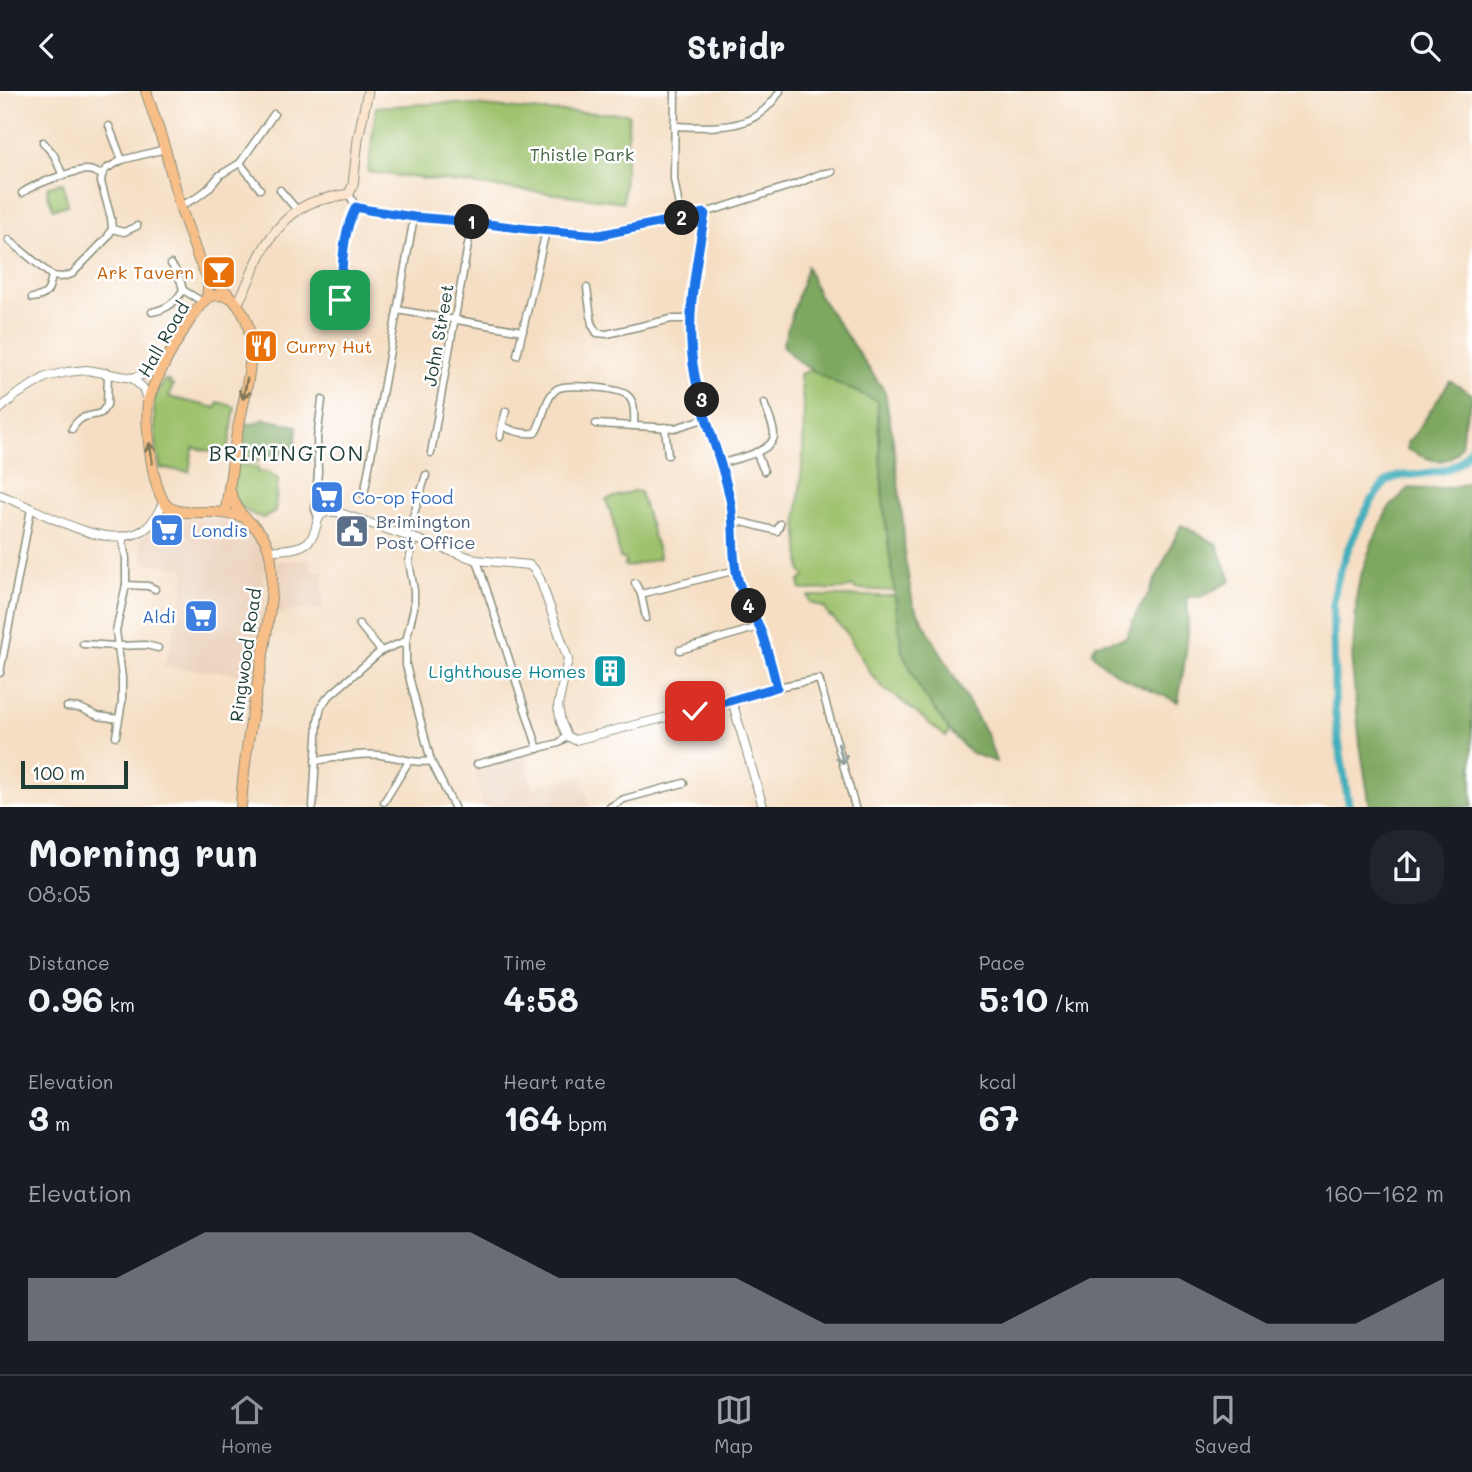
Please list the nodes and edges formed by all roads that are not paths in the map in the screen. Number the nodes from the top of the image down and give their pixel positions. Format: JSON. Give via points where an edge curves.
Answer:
{"nodes":[{"id":1,"x":146,"y":91,"type":"edge"},
{"id":2,"x":368,"y":91,"type":"edge"},
{"id":3,"x":675,"y":91,"type":"edge"},
{"id":4,"x":779,"y":91,"type":"edge"},
{"id":5,"x":274,"y":114,"type":"dead end"},
{"id":6,"x":109,"y":126,"type":"dead end"},
{"id":7,"x":674,"y":126,"type":"junction"},
{"id":8,"x":43,"y":142,"type":"dead end"},
{"id":9,"x":164,"y":149,"type":"junction"},
{"id":10,"x":122,"y":160,"type":"junction"},
{"id":11,"x":240,"y":163,"type":"junction"},
{"id":12,"x":832,"y":171,"type":"dead end"},
{"id":13,"x":102,"y":174,"type":"junction"},
{"id":14,"x":63,"y":176,"type":"junction"},
{"id":15,"x":260,"y":190,"type":"dead end"},
{"id":16,"x":280,"y":190,"type":"dead end"},
{"id":17,"x":22,"y":193,"type":"dead end"},
{"id":18,"x":349,"y":194,"type":"junction"},
{"id":19,"x":180,"y":206,"type":"junction"},
{"id":20,"x":356,"y":207,"type":"junction"},
{"id":21,"x":298,"y":211,"type":"junction"},
{"id":22,"x":705,"y":213,"type":"junction"},
{"id":23,"x":414,"y":217,"type":"junction"},
{"id":24,"x":681,"y":218,"type":"junction"},
{"id":25,"x":472,"y":222,"type":"junction"},
{"id":26,"x":136,"y":226,"type":"dead end"},
{"id":27,"x":112,"y":229,"type":"junction"},
{"id":28,"x":545,"y":231,"type":"junction"},
{"id":29,"x":9,"y":240,"type":"dead end"},
{"id":30,"x":171,"y":264,"type":"dead end"},
{"id":31,"x":206,"y":273,"type":"junction"},
{"id":32,"x":52,"y":275,"type":"junction"},
{"id":33,"x":587,"y":288,"type":"dead end"},
{"id":34,"x":183,"y":290,"type":"junction"},
{"id":35,"x":32,"y":298,"type":"dead end"},
{"id":36,"x":205,"y":300,"type":"junction"},
{"id":37,"x":340,"y":300,"type":"dead end"},
{"id":38,"x":234,"y":301,"type":"junction"},
{"id":39,"x":397,"y":310,"type":"junction"},
{"id":40,"x":152,"y":312,"type":"dead end"},
{"id":41,"x":690,"y":319,"type":"junction"},
{"id":42,"x":455,"y":320,"type":"junction"},
{"id":43,"x":523,"y":331,"type":"junction"},
{"id":44,"x":517,"y":355,"type":"dead end"},
{"id":45,"x":161,"y":369,"type":"junction"},
{"id":46,"x":108,"y":372,"type":"junction"},
{"id":47,"x":132,"y":378,"type":"junction"},
{"id":48,"x":322,"y":400,"type":"dead end"},
{"id":49,"x":148,"y":402,"type":"junction"},
{"id":50,"x":764,"y":403,"type":"dead end"},
{"id":51,"x":0,"y":409,"type":"edge"},
{"id":52,"x":506,"y":411,"type":"dead end"},
{"id":53,"x":707,"y":418,"type":"junction"},
{"id":54,"x":596,"y":424,"type":"dead end"},
{"id":55,"x":502,"y":425,"type":"junction"},
{"id":56,"x":634,"y":426,"type":"junction"},
{"id":57,"x":665,"y":427,"type":"junction"},
{"id":58,"x":72,"y":429,"type":"dead end"},
{"id":59,"x":500,"y":437,"type":"dead end"},
{"id":60,"x":756,"y":452,"type":"junction"},
{"id":61,"x":430,"y":453,"type":"dead end"},
{"id":62,"x":668,"y":456,"type":"dead end"},
{"id":63,"x":722,"y":463,"type":"junction"},
{"id":64,"x":764,"y":471,"type":"dead end"},
{"id":65,"x":426,"y":475,"type":"dead end"},
{"id":66,"x":229,"y":489,"type":"junction"},
{"id":67,"x":0,"y":495,"type":"edge"},
{"id":68,"x":364,"y":495,"type":"dead end"},
{"id":69,"x":163,"y":503,"type":"junction"},
{"id":70,"x":31,"y":509,"type":"junction"},
{"id":71,"x":225,"y":513,"type":"junction"},
{"id":72,"x":244,"y":517,"type":"junction"},
{"id":73,"x":318,"y":517,"type":"junction"},
{"id":74,"x":733,"y":523,"type":"junction"},
{"id":75,"x":780,"y":524,"type":"dead end"},
{"id":76,"x":122,"y":537,"type":"junction"},
{"id":77,"x":410,"y":537,"type":"junction"},
{"id":78,"x":270,"y":551,"type":"junction"},
{"id":79,"x":477,"y":560,"type":"junction"},
{"id":80,"x":736,"y":570,"type":"junction"},
{"id":81,"x":635,"y":583,"type":"dead end"},
{"id":82,"x":126,"y":585,"type":"junction"},
{"id":83,"x":155,"y":589,"type":"dead end"},
{"id":84,"x":641,"y":594,"type":"junction"},
{"id":85,"x":646,"y":618,"type":"dead end"},
{"id":86,"x":359,"y":624,"type":"dead end"},
{"id":87,"x":759,"y":627,"type":"junction"},
{"id":88,"x":406,"y":641,"type":"junction"},
{"id":89,"x":83,"y":644,"type":"dead end"},
{"id":90,"x":117,"y":646,"type":"junction"},
{"id":91,"x":158,"y":648,"type":"dead end"},
{"id":92,"x":680,"y":650,"type":"dead end"},
{"id":93,"x":381,"y":651,"type":"junction"},
{"id":94,"x":0,"y":673,"type":"edge"},
{"id":95,"x":777,"y":687,"type":"junction"},
{"id":96,"x":732,"y":701,"type":"junction"},
{"id":97,"x":67,"y":707,"type":"dead end"},
{"id":98,"x":119,"y":719,"type":"junction"},
{"id":99,"x":116,"y":736,"type":"dead end"},
{"id":100,"x":567,"y":736,"type":"junction"},
{"id":101,"x":538,"y":749,"type":"junction"},
{"id":102,"x":315,"y":761,"type":"junction"},
{"id":103,"x":409,"y":761,"type":"junction"},
{"id":104,"x":431,"y":761,"type":"junction"},
{"id":105,"x":477,"y":764,"type":"dead end"},
{"id":106,"x":684,"y":783,"type":"dead end"},
{"id":107,"x":384,"y":802,"type":"dead end"},
{"id":108,"x":241,"y":807,"type":"edge"},
{"id":109,"x":313,"y":807,"type":"edge"},
{"id":110,"x":453,"y":807,"type":"edge"},
{"id":111,"x":610,"y":807,"type":"edge"},
{"id":112,"x":763,"y":807,"type":"edge"},
{"id":113,"x":855,"y":807,"type":"edge"}],
"edges":[{"from":1,"to":9,"type":"highway"},
{"from":2,"to":18,"type":"main road"},
{"from":3,"to":7,"type":"street"},
{"from":4,"to":7,"type":"street","via":[[772,104],[747,122]]},
{"from":5,"to":11,"type":"street"},
{"from":6,"to":10,"type":"street"},
{"from":7,"to":24,"type":"street","via":[[674,179]]},
{"from":8,"to":14,"type":"street"},
{"from":9,"to":10,"type":"street"},
{"from":9,"to":19,"type":"highway"},
{"from":10,"to":13,"type":"street"},
{"from":11,"to":15,"type":"street"},
{"from":11,"to":19,"type":"street"},
{"from":12,"to":22,"type":"street"},
{"from":13,"to":14,"type":"street","via":[[87,170]]},
{"from":13,"to":27,"type":"street"},
{"from":14,"to":17,"type":"street"},
{"from":16,"to":21,"type":"street"},
{"from":18,"to":20,"type":"street"},
{"from":18,"to":21,"type":"main road","via":[[314,201]]},
{"from":19,"to":31,"type":"highway"},
{"from":20,"to":23,"type":"street"},
{"from":20,"to":37,"type":"street","via":[[346,231]]},
{"from":21,"to":38,"type":"main road","via":[[270,238],[242,297]]},
{"from":22,"to":24,"type":"street"},
{"from":22,"to":41,"type":"street"},
{"from":23,"to":25,"type":"street"},
{"from":23,"to":39,"type":"street"},
{"from":24,"to":28,"type":"street","via":[[600,235]]},
{"from":25,"to":28,"type":"street"},
{"from":25,"to":42,"type":"street","name":"John Street"},
{"from":26,"to":27,"type":"street","via":[[124,232]]},
{"from":27,"to":32,"type":"street","via":[[72,274]]},
{"from":28,"to":43,"type":"street"},
{"from":29,"to":32,"type":"street"},
{"from":30,"to":34,"type":"street"},
{"from":31,"to":36,"type":"highway"},
{"from":31,"to":38,"type":"highway"},
{"from":32,"to":35,"type":"street","via":[[50,289]]},
{"from":33,"to":41,"type":"street","via":[[597,334]]},
{"from":34,"to":36,"type":"street"},
{"from":34,"to":40,"type":"street","via":[[170,306]]},
{"from":36,"to":38,"type":"highway","name":"Hall Road","via":[[215,295]]},
{"from":36,"to":45,"type":"highway","name":"Hall Road"},
{"from":38,"to":66,"type":"highway","one_way":true,"via":[[248,324],[250,345]]},
{"from":39,"to":42,"type":"street"},
{"from":39,"to":68,"type":"street"},
{"from":41,"to":53,"type":"street","via":[[695,377]]},
{"from":42,"to":43,"type":"street"},
{"from":42,"to":61,"type":"street","name":"John Street"},
{"from":43,"to":44,"type":"street"},
{"from":45,"to":47,"type":"street"},
{"from":45,"to":49,"type":"highway","name":"Hall Road"},
{"from":46,"to":47,"type":"street"},
{"from":46,"to":51,"type":"street","via":[[87,370],[46,377]]},
{"from":46,"to":58,"type":"street","via":[[107,405],[101,413],[77,420]]},
{"from":47,"to":49,"type":"street","via":[[143,388]]},
{"from":48,"to":73,"type":"street","via":[[317,438]]},
{"from":69,"to":49,"type":"highway","name":"Hall Road","one_way":true,"via":[[150,452]]},
{"from":50,"to":60,"type":"street","via":[[773,441]]},
{"from":52,"to":55,"type":"street"},
{"from":53,"to":57,"type":"street"},
{"from":53,"to":63,"type":"street"},
{"from":54,"to":56,"type":"street"},
{"from":55,"to":56,"type":"street","via":[[535,433],[549,399],[565,385],[617,390],[629,396]]},
{"from":55,"to":59,"type":"street"},
{"from":56,"to":57,"type":"street"},
{"from":57,"to":62,"type":"street"},
{"from":60,"to":63,"type":"street"},
{"from":60,"to":64,"type":"street"},
{"from":63,"to":74,"type":"street"},
{"from":65,"to":77,"type":"street"},
{"from":66,"to":71,"type":"highway"},
{"from":66,"to":72,"type":"highway"},
{"from":67,"to":70,"type":"street"},
{"from":69,"to":71,"type":"highway","via":[[179,512]]},
{"from":69,"to":76,"type":"street","via":[[144,530]]},
{"from":70,"to":76,"type":"street","via":[[99,536]]},
{"from":70,"to":94,"type":"street"},
{"from":71,"to":72,"type":"highway"},
{"from":72,"to":78,"type":"highway","via":[[261,533]]},
{"from":73,"to":77,"type":"street","via":[[337,512]]},
{"from":73,"to":78,"type":"street","via":[[315,533],[302,546]]},
{"from":74,"to":75,"type":"street","via":[[777,531]]},
{"from":74,"to":80,"type":"street"},
{"from":76,"to":82,"type":"street"},
{"from":77,"to":79,"type":"street"},
{"from":77,"to":88,"type":"street","via":[[415,608]]},
{"from":78,"to":108,"type":"highway","name":"Ringwood Road","via":[[270,609]]},
{"from":79,"to":100,"type":"street","via":[[529,565],[540,579],[568,659],[558,706]]},
{"from":79,"to":101,"type":"street"},
{"from":80,"to":84,"type":"street"},
{"from":80,"to":87,"type":"street"},
{"from":81,"to":84,"type":"street"},
{"from":82,"to":83,"type":"street"},
{"from":82,"to":90,"type":"street"},
{"from":84,"to":85,"type":"street"},
{"from":86,"to":93,"type":"street"},
{"from":87,"to":92,"type":"street"},
{"from":87,"to":95,"type":"street"},
{"from":88,"to":93,"type":"street"},
{"from":88,"to":104,"type":"street","via":[[406,665]]},
{"from":89,"to":90,"type":"street"},
{"from":90,"to":91,"type":"street"},
{"from":90,"to":98,"type":"street","via":[[122,678]]},
{"from":93,"to":102,"type":"street","via":[[321,707]]},
{"from":95,"to":96,"type":"street"},
{"from":95,"to":113,"type":"street","one_way":true,"via":[[819,679]]},
{"from":96,"to":100,"type":"street","via":[[575,740]]},
{"from":96,"to":112,"type":"street"},
{"from":97,"to":98,"type":"street"},
{"from":98,"to":99,"type":"street"},
{"from":100,"to":101,"type":"street"},
{"from":101,"to":105,"type":"street"},
{"from":102,"to":103,"type":"street","via":[[366,755]]},
{"from":102,"to":109,"type":"street"},
{"from":103,"to":104,"type":"street"},
{"from":103,"to":107,"type":"street"},
{"from":104,"to":110,"type":"street"},
{"from":106,"to":111,"type":"street"}]}
